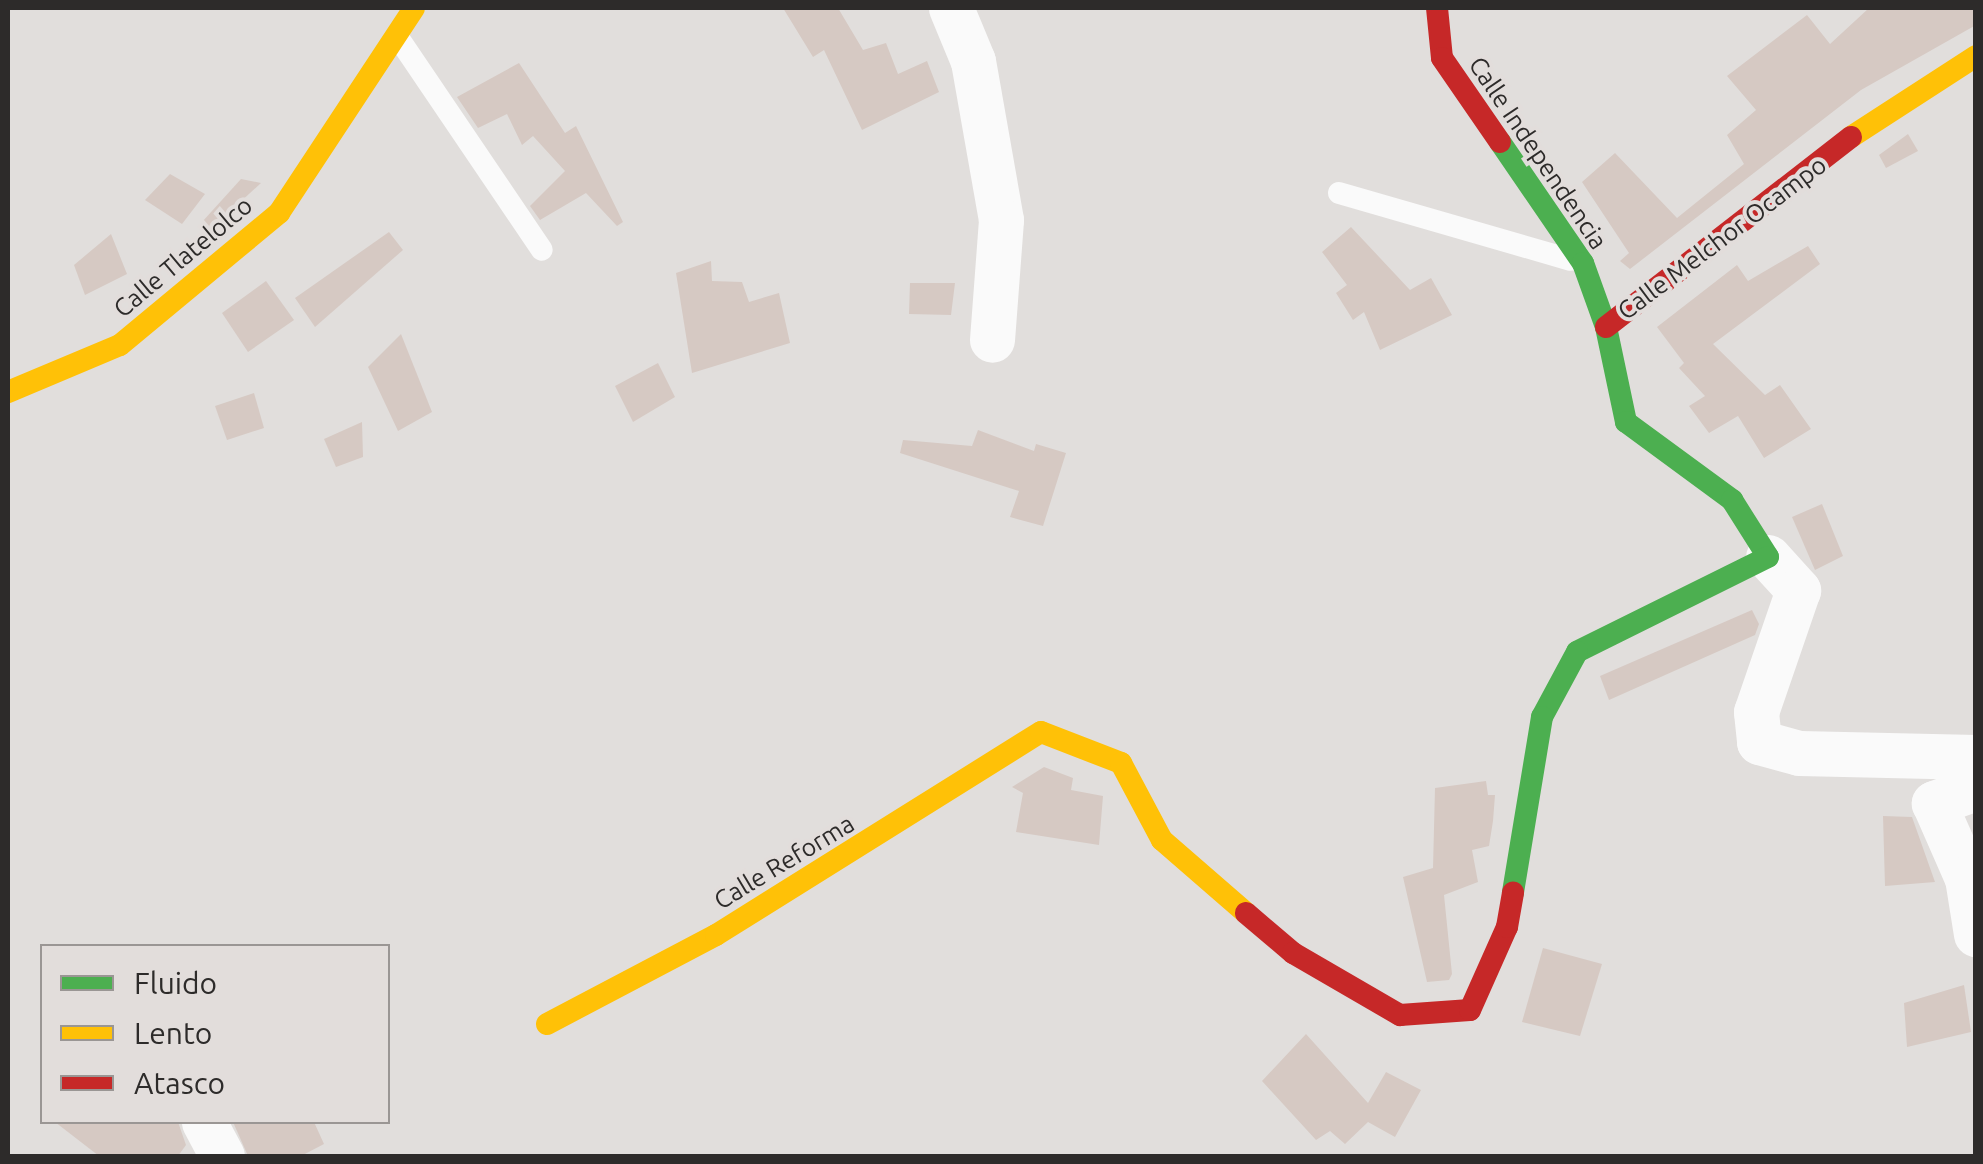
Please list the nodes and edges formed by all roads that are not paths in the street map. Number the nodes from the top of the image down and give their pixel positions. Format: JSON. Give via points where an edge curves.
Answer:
{"nodes":[{"id":1,"x":414,"y":8,"type":"edge"},
{"id":2,"x":951,"y":8,"type":"edge"},
{"id":3,"x":1437,"y":8,"type":"edge"},
{"id":4,"x":397,"y":36,"type":"junction"},
{"id":5,"x":1976,"y":56,"type":"edge"},
{"id":6,"x":1339,"y":193,"type":"dead end"},
{"id":7,"x":542,"y":250,"type":"dead end"},
{"id":8,"x":1582,"y":264,"type":"junction"},
{"id":9,"x":1606,"y":327,"type":"junction"},
{"id":10,"x":992,"y":340,"type":"dead end"},
{"id":11,"x":8,"y":392,"type":"edge"},
{"id":12,"x":1768,"y":557,"type":"junction"},
{"id":13,"x":1976,"y":757,"type":"edge"},
{"id":14,"x":1976,"y":788,"type":"edge"},
{"id":15,"x":1976,"y":934,"type":"edge"},
{"id":16,"x":547,"y":1024,"type":"dead end"},
{"id":17,"x":205,"y":1124,"type":"edge"},
{"id":18,"x":222,"y":1156,"type":"edge"}],
"edges":[{"from":1,"to":4,"type":"street","name":"Calle Tlatelolco"},
{"from":2,"to":10,"type":"street","via":[[973,61],[1002,220]]},
{"from":3,"to":8,"type":"street","name":"Calle Independencia","via":[[1442,58]]},
{"from":4,"to":7,"type":"lane"},
{"from":4,"to":11,"type":"street","name":"Calle Tlatelolco","via":[[279,213],[120,346]]},
{"from":5,"to":9,"type":"street","name":"Calle Melchor Ocampo","via":[[1880,115]]},
{"from":6,"to":8,"type":"lane"},
{"from":8,"to":9,"type":"street","name":"Calle Independencia"},
{"from":9,"to":12,"type":"street","name":"Calle Melchor Ocampo","via":[[1626,422],[1732,500]]},
{"from":12,"to":13,"type":"street","via":[[1798,590],[1756,712],[1759,742],[1800,753]]},
{"from":12,"to":16,"type":"street","name":"Calle Reforma","via":[[1578,652],[1542,717],[1507,926],[1470,1010],[1400,1015],[1293,953],[1162,840],[1121,763],[1041,732],[716,935]]},
{"from":14,"to":15,"type":"street","via":[[1934,803],[1967,878]]},
{"from":17,"to":18,"type":"street"}]}
